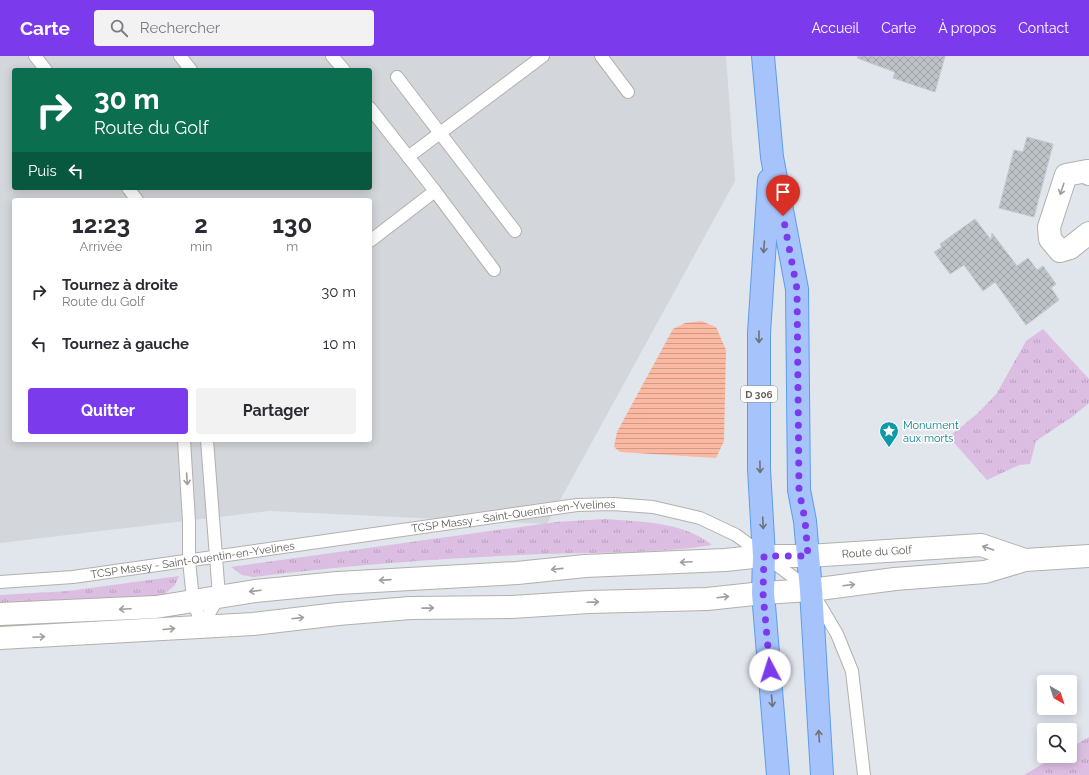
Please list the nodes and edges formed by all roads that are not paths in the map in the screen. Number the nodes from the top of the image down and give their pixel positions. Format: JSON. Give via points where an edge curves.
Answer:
{"nodes":[{"id":1,"x":35,"y":56,"type":"edge"},
{"id":2,"x":180,"y":56,"type":"edge"},
{"id":3,"x":332,"y":56,"type":"edge"},
{"id":4,"x":543,"y":56,"type":"edge"},
{"id":5,"x":601,"y":56,"type":"edge"},
{"id":6,"x":763,"y":56,"type":"edge"},
{"id":7,"x":44,"y":68,"type":"edge"},
{"id":8,"x":189,"y":68,"type":"edge"},
{"id":9,"x":342,"y":68,"type":"edge"},
{"id":10,"x":397,"y":78,"type":"dead end"},
{"id":11,"x":628,"y":92,"type":"dead end"},
{"id":12,"x":372,"y":111,"type":"edge"},
{"id":13,"x":440,"y":134,"type":"junction"},
{"id":14,"x":408,"y":157,"type":"junction"},
{"id":15,"x":772,"y":157,"type":"junction"},
{"id":16,"x":1089,"y":174,"type":"edge"},
{"id":17,"x":435,"y":191,"type":"junction"},
{"id":18,"x":515,"y":231,"type":"dead end"},
{"id":19,"x":1089,"y":233,"type":"edge"},
{"id":20,"x":372,"y":239,"type":"edge"},
{"id":21,"x":494,"y":270,"type":"dead end"},
{"id":22,"x":184,"y":442,"type":"edge"},
{"id":23,"x":208,"y":442,"type":"edge"},
{"id":24,"x":215,"y":556,"type":"junction"},
{"id":25,"x":764,"y":556,"type":"junction"},
{"id":26,"x":808,"y":556,"type":"junction"},
{"id":27,"x":1089,"y":556,"type":"edge"},
{"id":28,"x":189,"y":560,"type":"junction"},
{"id":29,"x":1025,"y":560,"type":"junction"},
{"id":30,"x":0,"y":582,"type":"edge"},
{"id":31,"x":811,"y":590,"type":"junction"},
{"id":32,"x":763,"y":593,"type":"junction"},
{"id":33,"x":219,"y":596,"type":"junction"},
{"id":34,"x":193,"y":600,"type":"junction"},
{"id":35,"x":0,"y":614,"type":"edge"},
{"id":36,"x":202,"y":626,"type":"junction"},
{"id":37,"x":0,"y":638,"type":"edge"},
{"id":38,"x":778,"y":775,"type":"edge"},
{"id":39,"x":822,"y":775,"type":"edge"},
{"id":40,"x":864,"y":775,"type":"edge"}],
"edges":[{"from":1,"to":7,"type":"lane"},
{"from":2,"to":8,"type":"lane"},
{"from":3,"to":9,"type":"lane"},
{"from":4,"to":13,"type":"lane"},
{"from":5,"to":11,"type":"lane"},
{"from":6,"to":15,"type":"main road","number":"D 306"},
{"from":10,"to":13,"type":"lane"},
{"from":12,"to":14,"type":"lane"},
{"from":13,"to":14,"type":"lane"},
{"from":13,"to":18,"type":"lane"},
{"from":14,"to":17,"type":"lane"},
{"from":15,"to":25,"type":"main road","number":"D 306","one_way":true,"via":[[766,208],[759,333],[759,469]]},
{"from":15,"to":26,"type":"main road","number":"D 306","via":[[797,289],[799,490]]},
{"from":16,"to":19,"type":"main road","one_way":true,"via":[[1086,171],[1066,175],[1049,227],[1050,239],[1060,251],[1070,248]]},
{"from":17,"to":20,"type":"lane"},
{"from":17,"to":21,"type":"lane"},
{"from":22,"to":28,"type":"lane","one_way":true},
{"from":23,"to":24,"type":"lane"},
{"from":24,"to":25,"type":"lane","name":"TCSP Massy - Saint-Quentin-en-Yvelines","via":[[577,505],[613,504],[653,507],[700,518],[736,535]]},
{"from":24,"to":28,"type":"lane","name":"TCSP Massy - Saint-Quentin-en-Yvelines"},
{"from":24,"to":33,"type":"lane"},
{"from":25,"to":26,"type":"main road","name":"Route du Golf"},
{"from":25,"to":31,"type":"lane","name":"TCSP Massy - Saint-Quentin-en-Yvelines"},
{"from":25,"to":32,"type":"main road","number":"D 306"},
{"from":25,"to":33,"type":"main road","name":"Route du Golf","one_way":true,"via":[[338,583]]},
{"from":29,"to":26,"type":"main road","name":"Route du Golf","one_way":true,"via":[[981,545]]},
{"from":26,"to":31,"type":"main road","number":"D 306"},
{"from":27,"to":29,"type":"main road","name":"Route du Golf"},
{"from":28,"to":30,"type":"lane","name":"TCSP Massy - Saint-Quentin-en-Yvelines","via":[[73,577]]},
{"from":28,"to":34,"type":"lane"},
{"from":31,"to":29,"type":"main road","name":"Route du Golf","one_way":true,"via":[[895,579],[985,572]]},
{"from":31,"to":32,"type":"main road","name":"Route du Golf"},
{"from":39,"to":31,"type":"main road","number":"D 306","one_way":true},
{"from":31,"to":40,"type":"lane","name":"TCSP Massy - Saint-Quentin-en-Yvelines","via":[[837,634],[852,671]]},
{"from":36,"to":32,"type":"main road","name":"Route du Golf","one_way":true,"via":[[253,624],[410,608],[707,599]]},
{"from":32,"to":38,"type":"main road","number":"D 306","one_way":true},
{"from":33,"to":34,"type":"main road","name":"Route du Golf"},
{"from":33,"to":36,"type":"lane"},
{"from":34,"to":35,"type":"main road","name":"Route du Golf","one_way":true,"via":[[156,607]]},
{"from":34,"to":36,"type":"lane"},
{"from":37,"to":36,"type":"main road","name":"Route du Golf","one_way":true}]}
